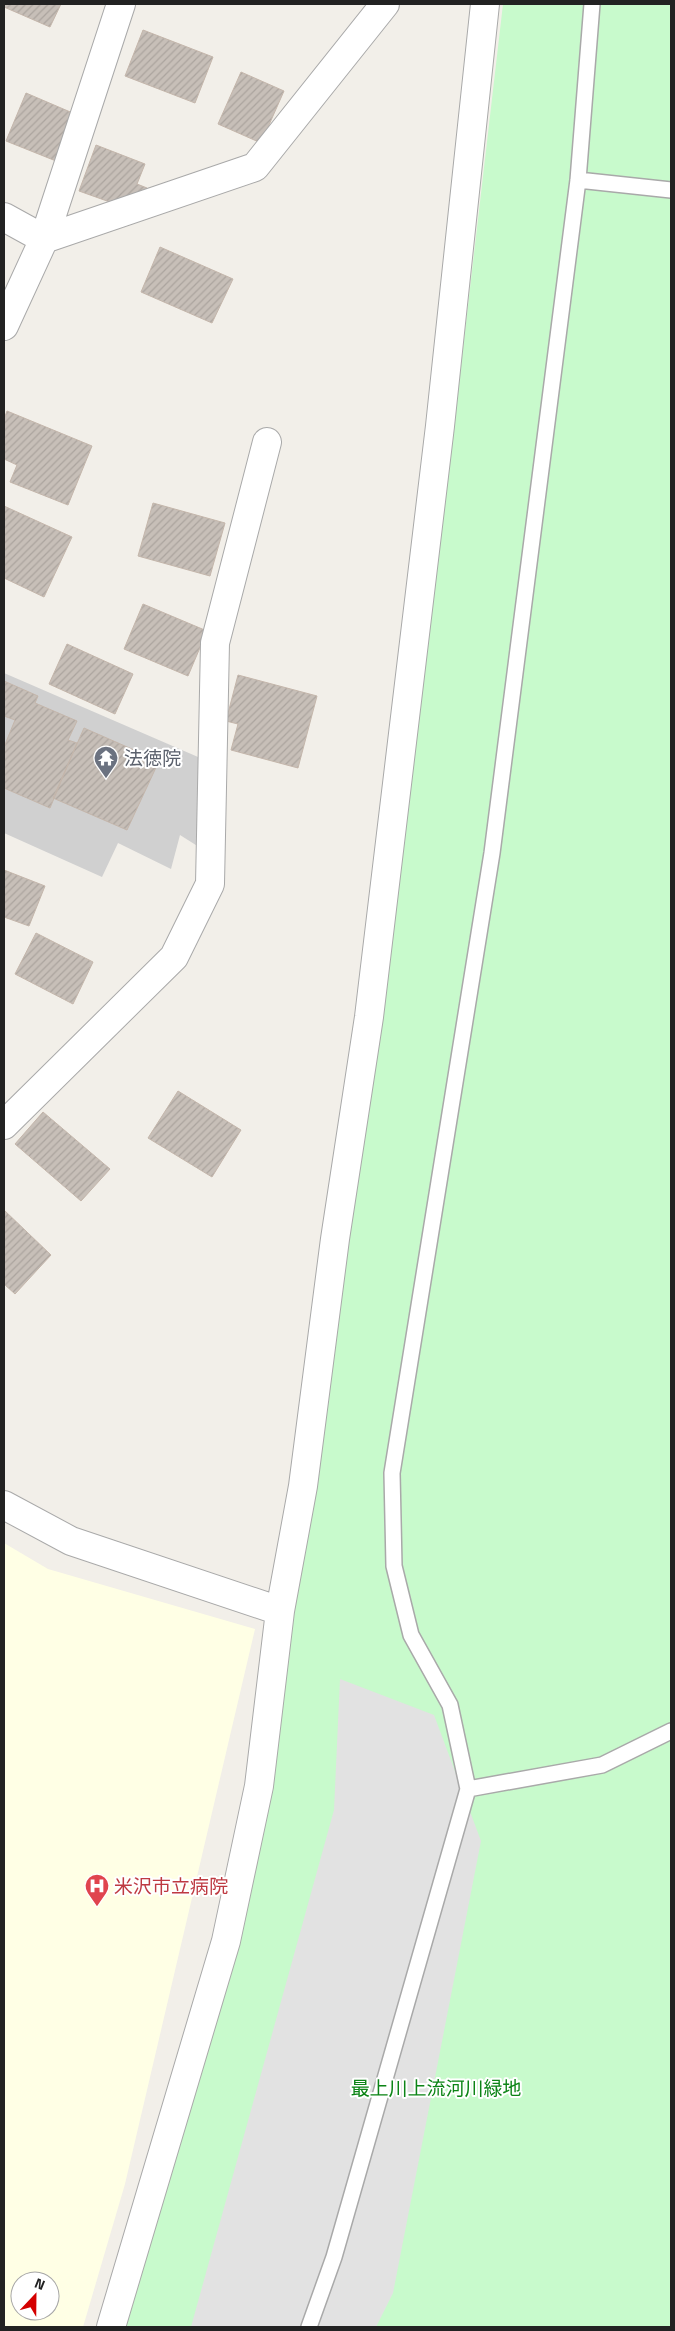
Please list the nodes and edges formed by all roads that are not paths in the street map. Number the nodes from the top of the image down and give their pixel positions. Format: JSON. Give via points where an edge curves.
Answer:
{"nodes":[{"id":1,"x":121,"y":4,"type":"edge"},
{"id":2,"x":385,"y":4,"type":"edge"},
{"id":3,"x":485,"y":4,"type":"edge"},
{"id":4,"x":592,"y":4,"type":"edge"},
{"id":5,"x":578,"y":180,"type":"junction"},
{"id":6,"x":671,"y":190,"type":"edge"},
{"id":7,"x":4,"y":217,"type":"edge"},
{"id":8,"x":44,"y":239,"type":"junction"},
{"id":9,"x":4,"y":326,"type":"edge"},
{"id":10,"x":267,"y":442,"type":"dead end"},
{"id":11,"x":4,"y":1125,"type":"edge"},
{"id":12,"x":4,"y":1505,"type":"edge"},
{"id":13,"x":280,"y":1611,"type":"junction"},
{"id":14,"x":671,"y":1731,"type":"edge"},
{"id":15,"x":468,"y":1789,"type":"junction"},
{"id":16,"x":111,"y":2327,"type":"edge"},
{"id":17,"x":308,"y":2327,"type":"edge"}],
"edges":[{"from":1,"to":8,"type":"street"},
{"from":2,"to":8,"type":"street","via":[[256,167]]},
{"from":3,"to":13,"type":"street","via":[[440,426],[369,1017],[335,1239],[303,1486]]},
{"from":4,"to":5,"type":"lane"},
{"from":5,"to":6,"type":"lane"},
{"from":5,"to":15,"type":"lane","via":[[492,853],[392,1473],[394,1566],[411,1635],[450,1705]]},
{"from":7,"to":8,"type":"street"},
{"from":8,"to":9,"type":"street"},
{"from":10,"to":11,"type":"street","via":[[215,643],[210,884],[174,957]]},
{"from":12,"to":13,"type":"street","via":[[70,1541]]},
{"from":13,"to":16,"type":"street","via":[[259,1786],[226,1941]]},
{"from":14,"to":15,"type":"lane","via":[[602,1765]]},
{"from":15,"to":17,"type":"lane","via":[[334,2257]]}]}
